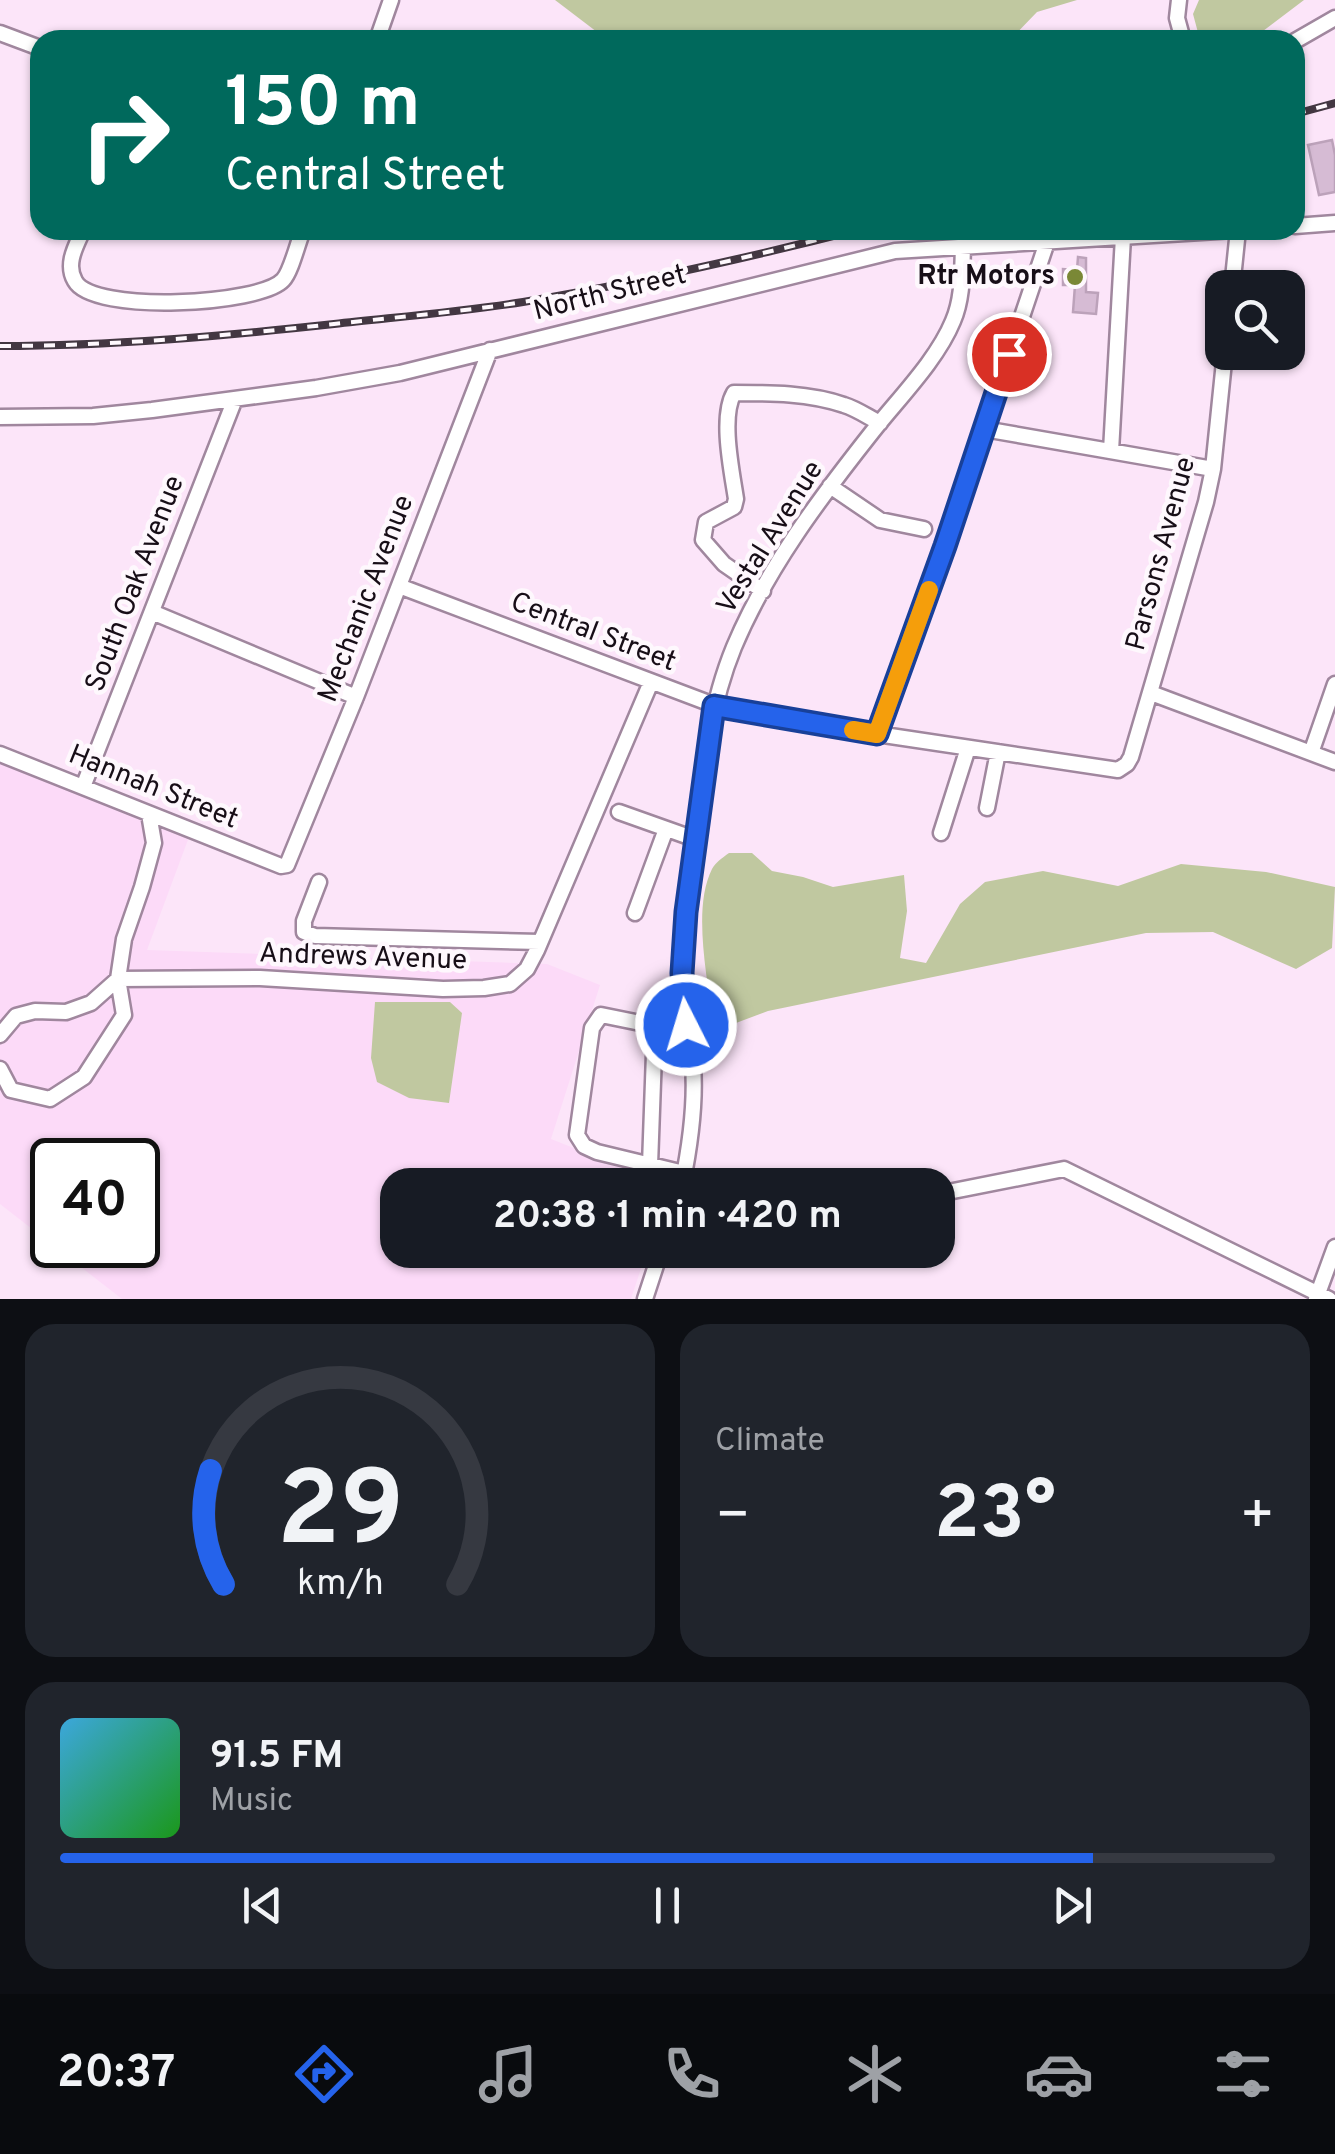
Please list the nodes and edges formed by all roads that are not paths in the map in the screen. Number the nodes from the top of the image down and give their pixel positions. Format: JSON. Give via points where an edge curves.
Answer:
{"nodes":[{"id":1,"x":391,"y":0,"type":"edge"},
{"id":2,"x":1179,"y":0,"type":"edge"},
{"id":3,"x":1335,"y":18,"type":"edge"},
{"id":4,"x":380,"y":30,"type":"edge"},
{"id":5,"x":1181,"y":30,"type":"edge"},
{"id":6,"x":0,"y":32,"type":"edge"},
{"id":7,"x":1305,"y":35,"type":"edge"},
{"id":8,"x":30,"y":44,"type":"edge"},
{"id":9,"x":1335,"y":224,"type":"edge"},
{"id":10,"x":1305,"y":226,"type":"edge"},
{"id":11,"x":79,"y":240,"type":"edge"},
{"id":12,"x":299,"y":240,"type":"edge"},
{"id":13,"x":1078,"y":240,"type":"edge"},
{"id":14,"x":1124,"y":240,"type":"edge"},
{"id":15,"x":1235,"y":240,"type":"edge"},
{"id":16,"x":1048,"y":242,"type":"junction"},
{"id":17,"x":963,"y":246,"type":"junction"},
{"id":18,"x":1233,"y":270,"type":"edge"},
{"id":19,"x":490,"y":350,"type":"junction"},
{"id":20,"x":1223,"y":370,"type":"edge"},
{"id":21,"x":235,"y":399,"type":"junction"},
{"id":22,"x":0,"y":417,"type":"edge"},
{"id":23,"x":880,"y":423,"type":"junction"},
{"id":24,"x":984,"y":429,"type":"junction"},
{"id":25,"x":1112,"y":452,"type":"junction"},
{"id":26,"x":1213,"y":469,"type":"junction"},
{"id":27,"x":830,"y":486,"type":"junction"},
{"id":28,"x":924,"y":530,"type":"dead end"},
{"id":29,"x":399,"y":586,"type":"junction"},
{"id":30,"x":763,"y":591,"type":"junction"},
{"id":31,"x":152,"y":612,"type":"junction"},
{"id":32,"x":651,"y":682,"type":"junction"},
{"id":33,"x":1335,"y":684,"type":"edge"},
{"id":34,"x":1151,"y":693,"type":"junction"},
{"id":35,"x":356,"y":697,"type":"junction"},
{"id":36,"x":714,"y":706,"type":"junction"},
{"id":37,"x":877,"y":734,"type":"junction"},
{"id":38,"x":968,"y":748,"type":"junction"},
{"id":39,"x":998,"y":752,"type":"junction"},
{"id":40,"x":1311,"y":753,"type":"junction"},
{"id":41,"x":0,"y":754,"type":"edge"},
{"id":42,"x":1335,"y":762,"type":"edge"},
{"id":43,"x":1127,"y":764,"type":"joint"},
{"id":44,"x":82,"y":787,"type":"junction"},
{"id":45,"x":987,"y":808,"type":"dead end"},
{"id":46,"x":620,"y":812,"type":"dead end"},
{"id":47,"x":149,"y":814,"type":"junction"},
{"id":48,"x":666,"y":829,"type":"junction"},
{"id":49,"x":941,"y":832,"type":"dead end"},
{"id":50,"x":695,"y":839,"type":"junction"},
{"id":51,"x":287,"y":865,"type":"joint"},
{"id":52,"x":320,"y":882,"type":"dead end"},
{"id":53,"x":635,"y":913,"type":"dead end"},
{"id":54,"x":540,"y":942,"type":"junction"},
{"id":55,"x":118,"y":979,"type":"junction"},
{"id":56,"x":686,"y":1025,"type":"junction"},
{"id":57,"x":655,"y":1026,"type":"junction"},
{"id":58,"x":0,"y":1034,"type":"edge"},
{"id":59,"x":0,"y":1070,"type":"edge"},
{"id":60,"x":650,"y":1165,"type":"junction"},
{"id":61,"x":657,"y":1168,"type":"edge"},
{"id":62,"x":684,"y":1168,"type":"edge"},
{"id":63,"x":955,"y":1191,"type":"edge"},
{"id":64,"x":1335,"y":1247,"type":"edge"},
{"id":65,"x":654,"y":1268,"type":"edge"},
{"id":66,"x":1321,"y":1298,"type":"edge"},
{"id":67,"x":644,"y":1299,"type":"edge"}],
"edges":[{"from":1,"to":4,"type":"street"},
{"from":2,"to":5,"type":"street"},
{"from":3,"to":7,"type":"street"},
{"from":6,"to":8,"type":"street"},
{"from":9,"to":10,"type":"street"},
{"from":11,"to":12,"type":"street","via":[[70,263],[74,280],[97,296],[130,302],[272,288],[285,279]]},
{"from":13,"to":16,"type":"street","name":"North Street"},
{"from":14,"to":25,"type":"street"},
{"from":15,"to":18,"type":"street"},
{"from":16,"to":17,"type":"street","name":"North Street"},
{"from":16,"to":24,"type":"street"},
{"from":17,"to":19,"type":"street","name":"North Street","via":[[874,255]]},
{"from":17,"to":23,"type":"street","name":"Vestal Avenue","via":[[954,320]]},
{"from":19,"to":21,"type":"street","name":"North Street","via":[[384,376]]},
{"from":19,"to":29,"type":"street","name":"Mechanic Avenue"},
{"from":20,"to":26,"type":"street","name":"Parsons Avenue"},
{"from":21,"to":22,"type":"street","name":"North Street","via":[[94,416]]},
{"from":21,"to":31,"type":"street","name":"South Oak Avenue"},
{"from":23,"to":27,"type":"street","name":"Vestal Avenue"},
{"from":23,"to":30,"type":"street","via":[[817,398],[734,394],[728,422],[736,500],[706,522],[703,540]]},
{"from":24,"to":25,"type":"street"},
{"from":24,"to":37,"type":"street"},
{"from":25,"to":26,"type":"street"},
{"from":26,"to":34,"type":"street","name":"Parsons Avenue"},
{"from":27,"to":28,"type":"street","via":[[880,520]]},
{"from":27,"to":30,"type":"street","name":"Vestal Avenue"},
{"from":29,"to":32,"type":"street","name":"Central Street"},
{"from":29,"to":35,"type":"street","name":"Mechanic Avenue"},
{"from":30,"to":36,"type":"street","name":"Vestal Avenue"},
{"from":31,"to":35,"type":"street"},
{"from":31,"to":44,"type":"street","name":"South Oak Avenue"},
{"from":32,"to":36,"type":"street","name":"Central Street"},
{"from":32,"to":54,"type":"street","name":"Andrews Avenue"},
{"from":33,"to":40,"type":"street"},
{"from":34,"to":40,"type":"street"},
{"from":34,"to":43,"type":"street","name":"Parsons Avenue"},
{"from":35,"to":51,"type":"street","name":"Mechanic Avenue"},
{"from":36,"to":37,"type":"street","name":"Central Street"},
{"from":36,"to":50,"type":"street","name":"Vestal Avenue"},
{"from":37,"to":38,"type":"street","name":"Central Street"},
{"from":38,"to":39,"type":"street","name":"Central Street"},
{"from":38,"to":49,"type":"street"},
{"from":39,"to":43,"type":"street","name":"Central Street","via":[[1118,770]]},
{"from":39,"to":45,"type":"street"},
{"from":40,"to":42,"type":"street"},
{"from":41,"to":44,"type":"street","name":"Hannah Street"},
{"from":44,"to":47,"type":"street","name":"Hannah Street"},
{"from":46,"to":48,"type":"street"},
{"from":47,"to":51,"type":"street","name":"Hannah Street"},
{"from":47,"to":55,"type":"street","via":[[154,843]]},
{"from":48,"to":50,"type":"street"},
{"from":48,"to":53,"type":"street"},
{"from":50,"to":56,"type":"street","name":"Vestal Avenue","via":[[682,973]]},
{"from":52,"to":54,"type":"street","via":[[304,920],[304,932],[315,936]]},
{"from":54,"to":55,"type":"street","name":"Andrews Avenue","via":[[521,976],[484,988]]},
{"from":55,"to":58,"type":"street","via":[[66,1012],[16,1016]]},
{"from":55,"to":59,"type":"street","via":[[124,1015],[84,1077],[50,1099],[11,1090]]},
{"from":56,"to":57,"type":"street"},
{"from":56,"to":62,"type":"street","name":"Vestal Avenue","via":[[694,1096]]},
{"from":57,"to":60,"type":"street"},
{"from":57,"to":60,"type":"street","via":[[602,1015],[592,1028],[576,1134],[597,1152]]},
{"from":60,"to":61,"type":"street"},
{"from":63,"to":66,"type":"street","via":[[1064,1169]]},
{"from":64,"to":66,"type":"street"},
{"from":65,"to":67,"type":"street"}]}
